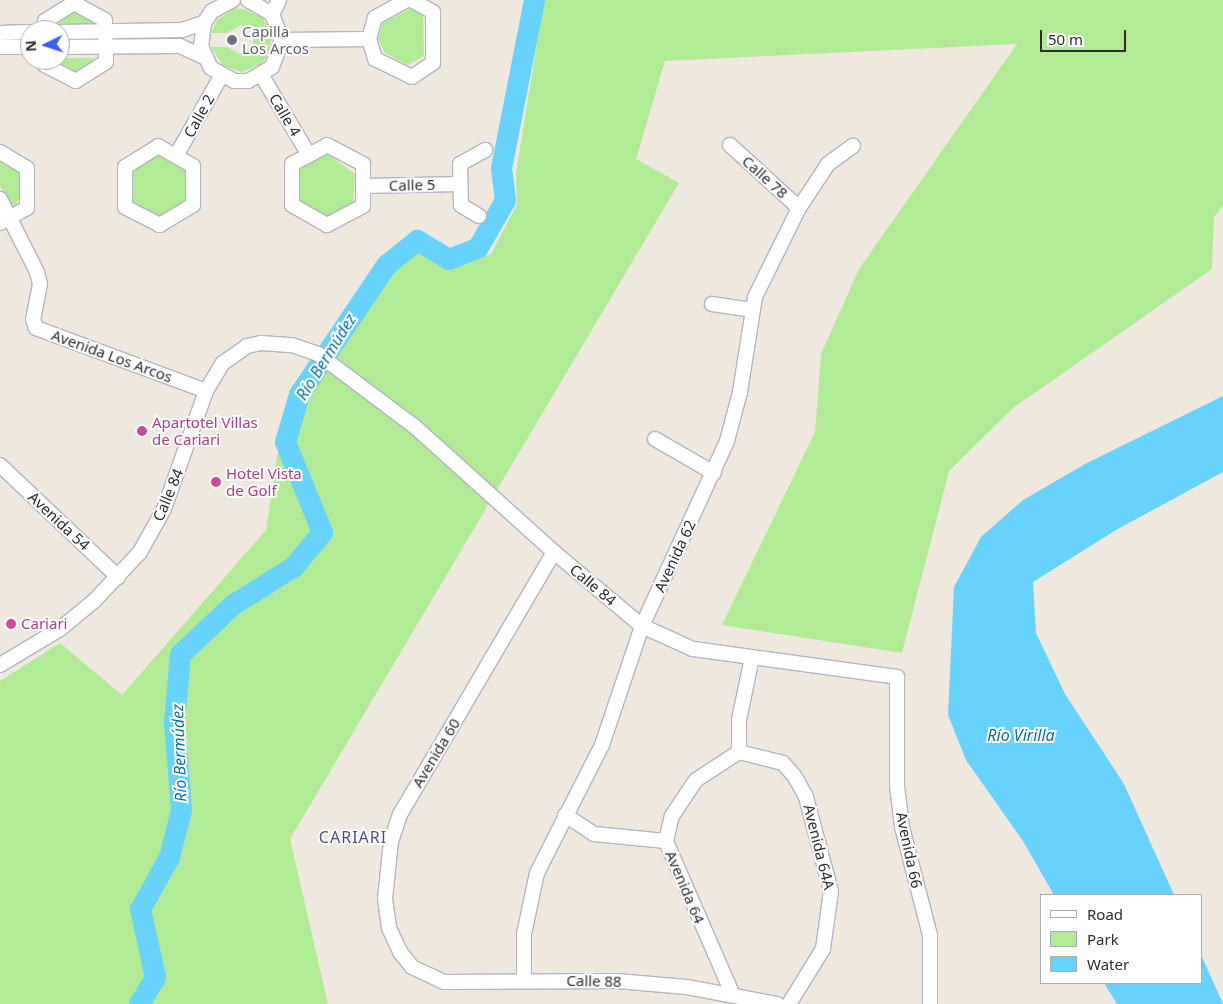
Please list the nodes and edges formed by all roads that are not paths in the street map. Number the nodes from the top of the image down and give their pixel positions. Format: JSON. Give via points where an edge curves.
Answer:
{"nodes":[{"id":1,"x":279,"y":0,"type":"edge"},
{"id":2,"x":407,"y":0,"type":"edge"},
{"id":3,"x":411,"y":0,"type":"edge"},
{"id":4,"x":226,"y":1,"type":"edge"},
{"id":5,"x":254,"y":1,"type":"edge"},
{"id":6,"x":272,"y":14,"type":"junction"},
{"id":7,"x":47,"y":20,"type":"edge"},
{"id":8,"x":204,"y":23,"type":"junction"},
{"id":9,"x":105,"y":31,"type":"junction"},
{"id":10,"x":0,"y":32,"type":"edge"},
{"id":11,"x":20,"y":32,"type":"edge"},
{"id":12,"x":70,"y":32,"type":"edge"},
{"id":13,"x":369,"y":39,"type":"junction"},
{"id":14,"x":282,"y":40,"type":"junction"},
{"id":15,"x":0,"y":47,"type":"edge"},
{"id":16,"x":20,"y":47,"type":"edge"},
{"id":17,"x":70,"y":47,"type":"edge"},
{"id":18,"x":106,"y":47,"type":"junction"},
{"id":19,"x":204,"y":57,"type":"junction"},
{"id":20,"x":55,"y":70,"type":"edge"},
{"id":21,"x":221,"y":76,"type":"junction"},
{"id":22,"x":262,"y":76,"type":"junction"},
{"id":23,"x":730,"y":145,"type":"dead end"},
{"id":24,"x":854,"y":146,"type":"dead end"},
{"id":25,"x":485,"y":150,"type":"dead end"},
{"id":26,"x":0,"y":152,"type":"edge"},
{"id":27,"x":309,"y":155,"type":"junction"},
{"id":28,"x":176,"y":156,"type":"junction"},
{"id":29,"x":460,"y":184,"type":"junction"},
{"id":30,"x":363,"y":186,"type":"junction"},
{"id":31,"x":0,"y":199,"type":"edge"},
{"id":32,"x":800,"y":208,"type":"junction"},
{"id":33,"x":479,"y":216,"type":"dead end"},
{"id":34,"x":5,"y":220,"type":"edge"},
{"id":35,"x":712,"y":304,"type":"dead end"},
{"id":36,"x":752,"y":310,"type":"junction"},
{"id":37,"x":206,"y":391,"type":"junction"},
{"id":38,"x":655,"y":440,"type":"dead end"},
{"id":39,"x":0,"y":465,"type":"edge"},
{"id":40,"x":714,"y":473,"type":"junction"},
{"id":41,"x":554,"y":552,"type":"junction"},
{"id":42,"x":118,"y":577,"type":"junction"},
{"id":43,"x":642,"y":626,"type":"junction"},
{"id":44,"x":752,"y":657,"type":"junction"},
{"id":45,"x":0,"y":665,"type":"edge"},
{"id":46,"x":896,"y":694,"type":"joint"},
{"id":47,"x":738,"y":752,"type":"junction"},
{"id":48,"x":565,"y":815,"type":"junction"},
{"id":49,"x":666,"y":841,"type":"junction"},
{"id":50,"x":412,"y":967,"type":"joint"},
{"id":51,"x":524,"y":980,"type":"junction"},
{"id":52,"x":732,"y":993,"type":"junction"},
{"id":53,"x":777,"y":1004,"type":"edge"},
{"id":54,"x":789,"y":1004,"type":"edge"},
{"id":55,"x":930,"y":1004,"type":"edge"}],
"edges":[{"from":1,"to":6,"type":"street"},
{"from":2,"to":13,"type":"street","via":[[375,18]]},
{"from":3,"to":13,"type":"street","via":[[433,12],[433,64],[412,77],[375,59]]},
{"from":4,"to":8,"type":"street"},
{"from":5,"to":6,"type":"street"},
{"from":6,"to":14,"type":"street"},
{"from":7,"to":9,"type":"street","via":[[74,3],[105,20]]},
{"from":8,"to":9,"type":"street","via":[[182,30]]},
{"from":8,"to":19,"type":"street","via":[[201,34]]},
{"from":9,"to":12,"type":"street"},
{"from":9,"to":18,"type":"street"},
{"from":10,"to":11,"type":"street"},
{"from":13,"to":14,"type":"street"},
{"from":14,"to":22,"type":"street","via":[[272,66]]},
{"from":15,"to":16,"type":"street"},
{"from":17,"to":18,"type":"street"},
{"from":18,"to":19,"type":"street","via":[[180,46]]},
{"from":18,"to":20,"type":"street","via":[[106,62],[76,81]]},
{"from":19,"to":21,"type":"street"},
{"from":21,"to":22,"type":"street","via":[[248,81]]},
{"from":21,"to":28,"type":"street","name":"Calle 2"},
{"from":22,"to":27,"type":"street","name":"Calle 4"},
{"from":23,"to":32,"type":"street","name":"Calle 78"},
{"from":24,"to":32,"type":"street","name":"Avenida 62","via":[[828,164]]},
{"from":25,"to":29,"type":"street","via":[[460,164]]},
{"from":26,"to":34,"type":"street","via":[[27,168],[27,208]]},
{"from":27,"to":30,"type":"street","via":[[327,145],[363,164]]},
{"from":27,"to":30,"type":"street","via":[[292,164],[292,205],[327,225],[363,206]]},
{"from":28,"to":28,"type":"street","via":[[158,146],[125,167],[125,207],[160,225],[193,206],[193,166]]},
{"from":29,"to":30,"type":"street","name":"Calle 5"},
{"from":29,"to":33,"type":"street","via":[[461,205]]},
{"from":31,"to":34,"type":"street","name":"Avenida Los Arcos"},
{"from":32,"to":36,"type":"street","name":"Avenida 62","via":[[755,297]]},
{"from":34,"to":37,"type":"street","name":"Avenida Los Arcos","via":[[37,272],[40,284],[33,319],[36,328]]},
{"from":35,"to":36,"type":"street"},
{"from":36,"to":40,"type":"street","name":"Avenida 62","via":[[740,392]]},
{"from":37,"to":41,"type":"street","name":"Calle 84","via":[[224,363],[247,346],[278,342],[318,354],[414,426]]},
{"from":37,"to":42,"type":"street","name":"Calle 84","via":[[164,509],[140,552]]},
{"from":38,"to":40,"type":"street"},
{"from":39,"to":42,"type":"street","name":"Avenida 54"},
{"from":40,"to":43,"type":"street","name":"Avenida 62"},
{"from":41,"to":43,"type":"street","name":"Calle 84"},
{"from":41,"to":50,"type":"street","name":"Avenida 60","via":[[400,814],[391,841],[385,899],[389,928]]},
{"from":42,"to":45,"type":"street","name":"Calle 84","via":[[60,628]]},
{"from":43,"to":44,"type":"street","name":"Calle 84","via":[[693,649]]},
{"from":43,"to":48,"type":"street","name":"Avenida 62","via":[[602,745]]},
{"from":44,"to":46,"type":"street","name":"Calle 84","via":[[897,678]]},
{"from":44,"to":47,"type":"street","via":[[738,720]]},
{"from":46,"to":55,"type":"street","name":"Avenida 66","via":[[897,786],[902,827],[930,935]]},
{"from":47,"to":49,"type":"street","name":"Avenida 64","via":[[696,780],[672,816]]},
{"from":47,"to":54,"type":"street","name":"Avenida 64A","via":[[783,763],[795,777],[806,797],[831,891],[822,949]]},
{"from":48,"to":49,"type":"street","via":[[594,834]]},
{"from":48,"to":51,"type":"street","name":"Avenida 62","via":[[537,872],[528,903]]},
{"from":49,"to":52,"type":"street","name":"Avenida 64"},
{"from":50,"to":51,"type":"street","name":"Calle 88","via":[[444,982]]},
{"from":51,"to":52,"type":"street","name":"Calle 88","via":[[617,981]]},
{"from":52,"to":53,"type":"street","name":"Calle 88"}]}
